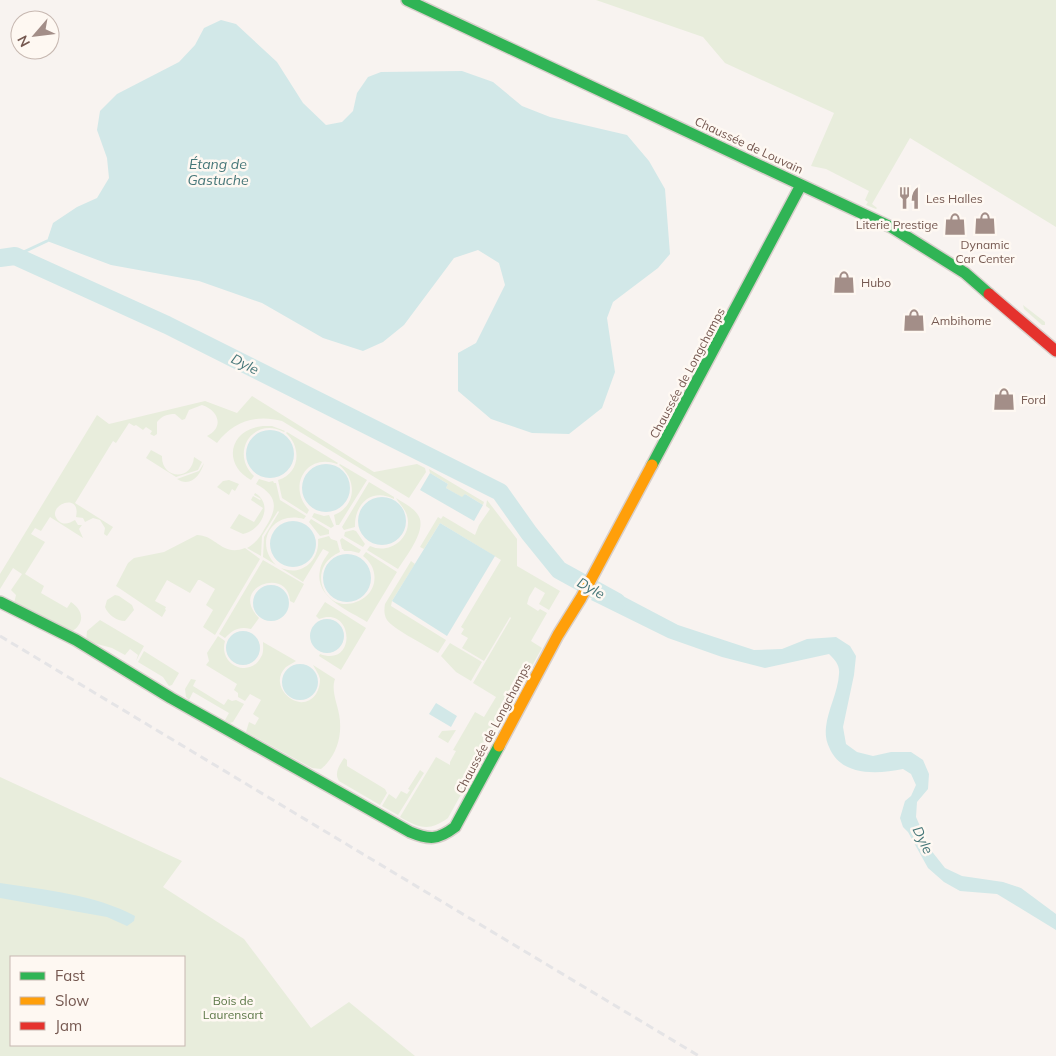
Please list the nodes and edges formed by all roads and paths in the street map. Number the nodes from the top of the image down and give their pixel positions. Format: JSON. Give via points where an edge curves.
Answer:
{"nodes":[{"id":1,"x":407,"y":0,"type":"edge"},
{"id":2,"x":801,"y":185,"type":"junction"},
{"id":3,"x":1056,"y":351,"type":"edge"},
{"id":4,"x":0,"y":602,"type":"edge"}],
"edges":[{"from":1,"to":2,"type":"street","name":"Chaussée de Louvain"},
{"from":2,"to":3,"type":"street","name":"Chaussée de Louvain","via":[[877,220],[941,258],[984,288]]},
{"from":2,"to":4,"type":"street","name":"Chaussée de Longchamps","via":[[462,816],[446,834],[436,838],[422,837],[396,825],[171,698],[76,640]]}]}
